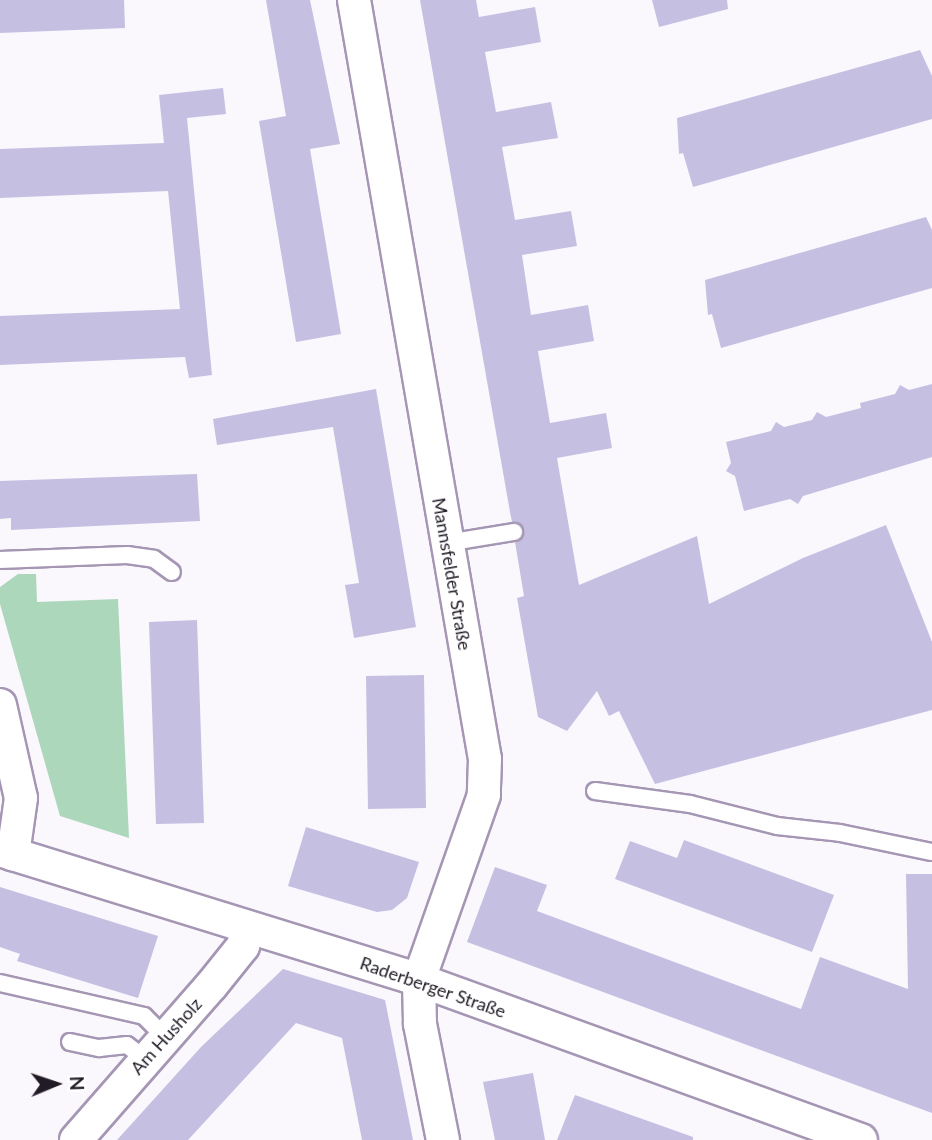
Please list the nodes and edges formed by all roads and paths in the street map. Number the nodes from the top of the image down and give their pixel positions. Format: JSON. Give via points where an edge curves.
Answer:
{"nodes":[{"id":1,"x":354,"y":0,"type":"edge"},
{"id":2,"x":514,"y":531,"type":"dead end"},
{"id":3,"x":446,"y":542,"type":"junction"},
{"id":4,"x":0,"y":560,"type":"edge"},
{"id":5,"x":172,"y":572,"type":"dead end"},
{"id":6,"x":0,"y":705,"type":"edge"},
{"id":7,"x":595,"y":791,"type":"dead end"},
{"id":8,"x":6,"y":852,"type":"edge"},
{"id":9,"x":932,"y":852,"type":"edge"},
{"id":10,"x":248,"y":928,"type":"junction"},
{"id":11,"x":419,"y":980,"type":"junction"},
{"id":12,"x":0,"y":983,"type":"edge"},
{"id":13,"x":69,"y":1042,"type":"dead end"},
{"id":14,"x":155,"y":1048,"type":"junction"},
{"id":15,"x":76,"y":1140,"type":"edge"},
{"id":16,"x":443,"y":1140,"type":"edge"},
{"id":17,"x":861,"y":1140,"type":"edge"}],
"edges":[{"from":1,"to":3,"type":"street","name":"Mannsfelder Straße"},
{"from":2,"to":3,"type":"lane"},
{"from":3,"to":11,"type":"street","name":"Mannsfelder Straße","via":[[485,759],[484,795]]},
{"from":4,"to":5,"type":"lane","via":[[127,555],[155,559]]},
{"from":6,"to":8,"type":"street","via":[[21,798]]},
{"from":7,"to":9,"type":"lane","via":[[690,804],[777,826],[840,833]]},
{"from":8,"to":10,"type":"street","name":"Raderberger Straße"},
{"from":10,"to":11,"type":"street","name":"Raderberger Straße"},
{"from":10,"to":14,"type":"street","name":"Am Husholz","via":[[243,946]]},
{"from":11,"to":16,"type":"street","name":"Mannsfelder Straße","via":[[420,1024]]},
{"from":11,"to":17,"type":"street","name":"Raderberger Straße"},
{"from":12,"to":14,"type":"lane","via":[[144,1016]]},
{"from":13,"to":14,"type":"lane","via":[[99,1048]]},
{"from":14,"to":15,"type":"street","name":"Am Husholz"}]}
